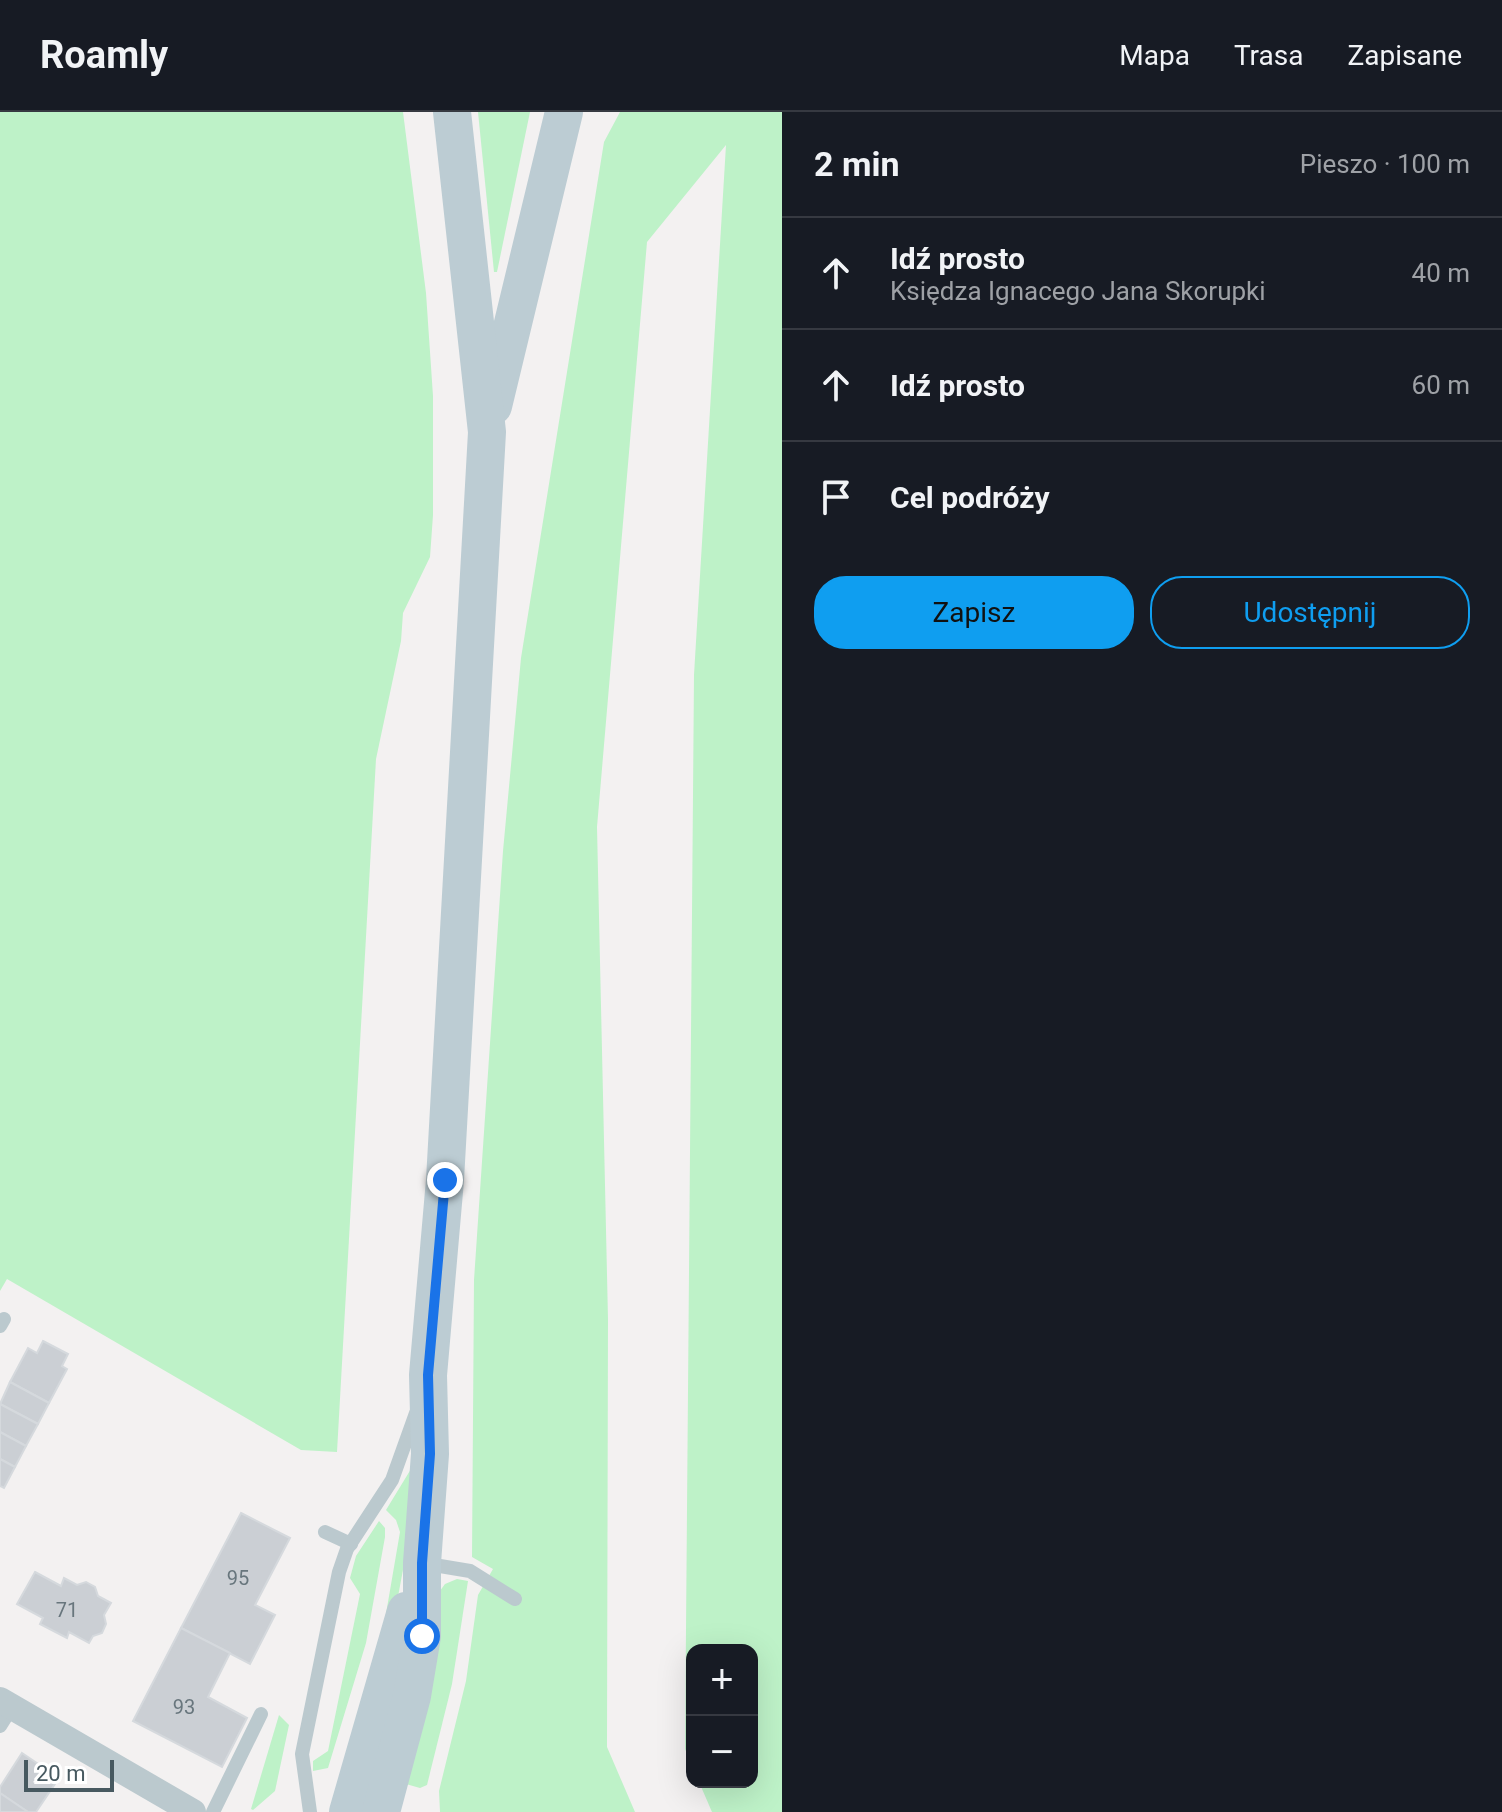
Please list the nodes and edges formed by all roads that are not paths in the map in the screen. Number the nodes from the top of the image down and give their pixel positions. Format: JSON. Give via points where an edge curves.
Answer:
{"nodes":[{"id":1,"x":452,"y":112,"type":"edge"},
{"id":2,"x":564,"y":112,"type":"edge"},
{"id":3,"x":487,"y":432,"type":"junction"},
{"id":4,"x":428,"y":1375,"type":"junction"},
{"id":5,"x":325,"y":1532,"type":"dead end"},
{"id":6,"x":351,"y":1544,"type":"junction"},
{"id":7,"x":422,"y":1563,"type":"junction"},
{"id":8,"x":515,"y":1599,"type":"dead end"},
{"id":9,"x":4,"y":1711,"type":"edge"},
{"id":10,"x":261,"y":1714,"type":"dead end"},
{"id":11,"x":193,"y":1812,"type":"edge"},
{"id":12,"x":213,"y":1812,"type":"edge"},
{"id":13,"x":310,"y":1812,"type":"edge"},
{"id":14,"x":348,"y":1812,"type":"edge"},
{"id":15,"x":381,"y":1812,"type":"edge"}],
"edges":[{"from":1,"to":3,"type":"main road"},
{"from":2,"to":3,"type":"main road"},
{"from":3,"to":4,"type":"main road","via":[[450,1101]]},
{"from":4,"to":6,"type":"lane","via":[[392,1480]]},
{"from":4,"to":7,"type":"main road","via":[[430,1454]]},
{"from":5,"to":6,"type":"lane"},
{"from":6,"to":13,"type":"lane","via":[[339,1572],[304,1742],[302,1773]]},
{"from":7,"to":8,"type":"lane","via":[[470,1571]]},
{"from":7,"to":14,"type":"main road"},
{"from":7,"to":15,"type":"main road","via":[[418,1667]]},
{"from":9,"to":11,"type":"street"},
{"from":10,"to":12,"type":"lane"}]}
